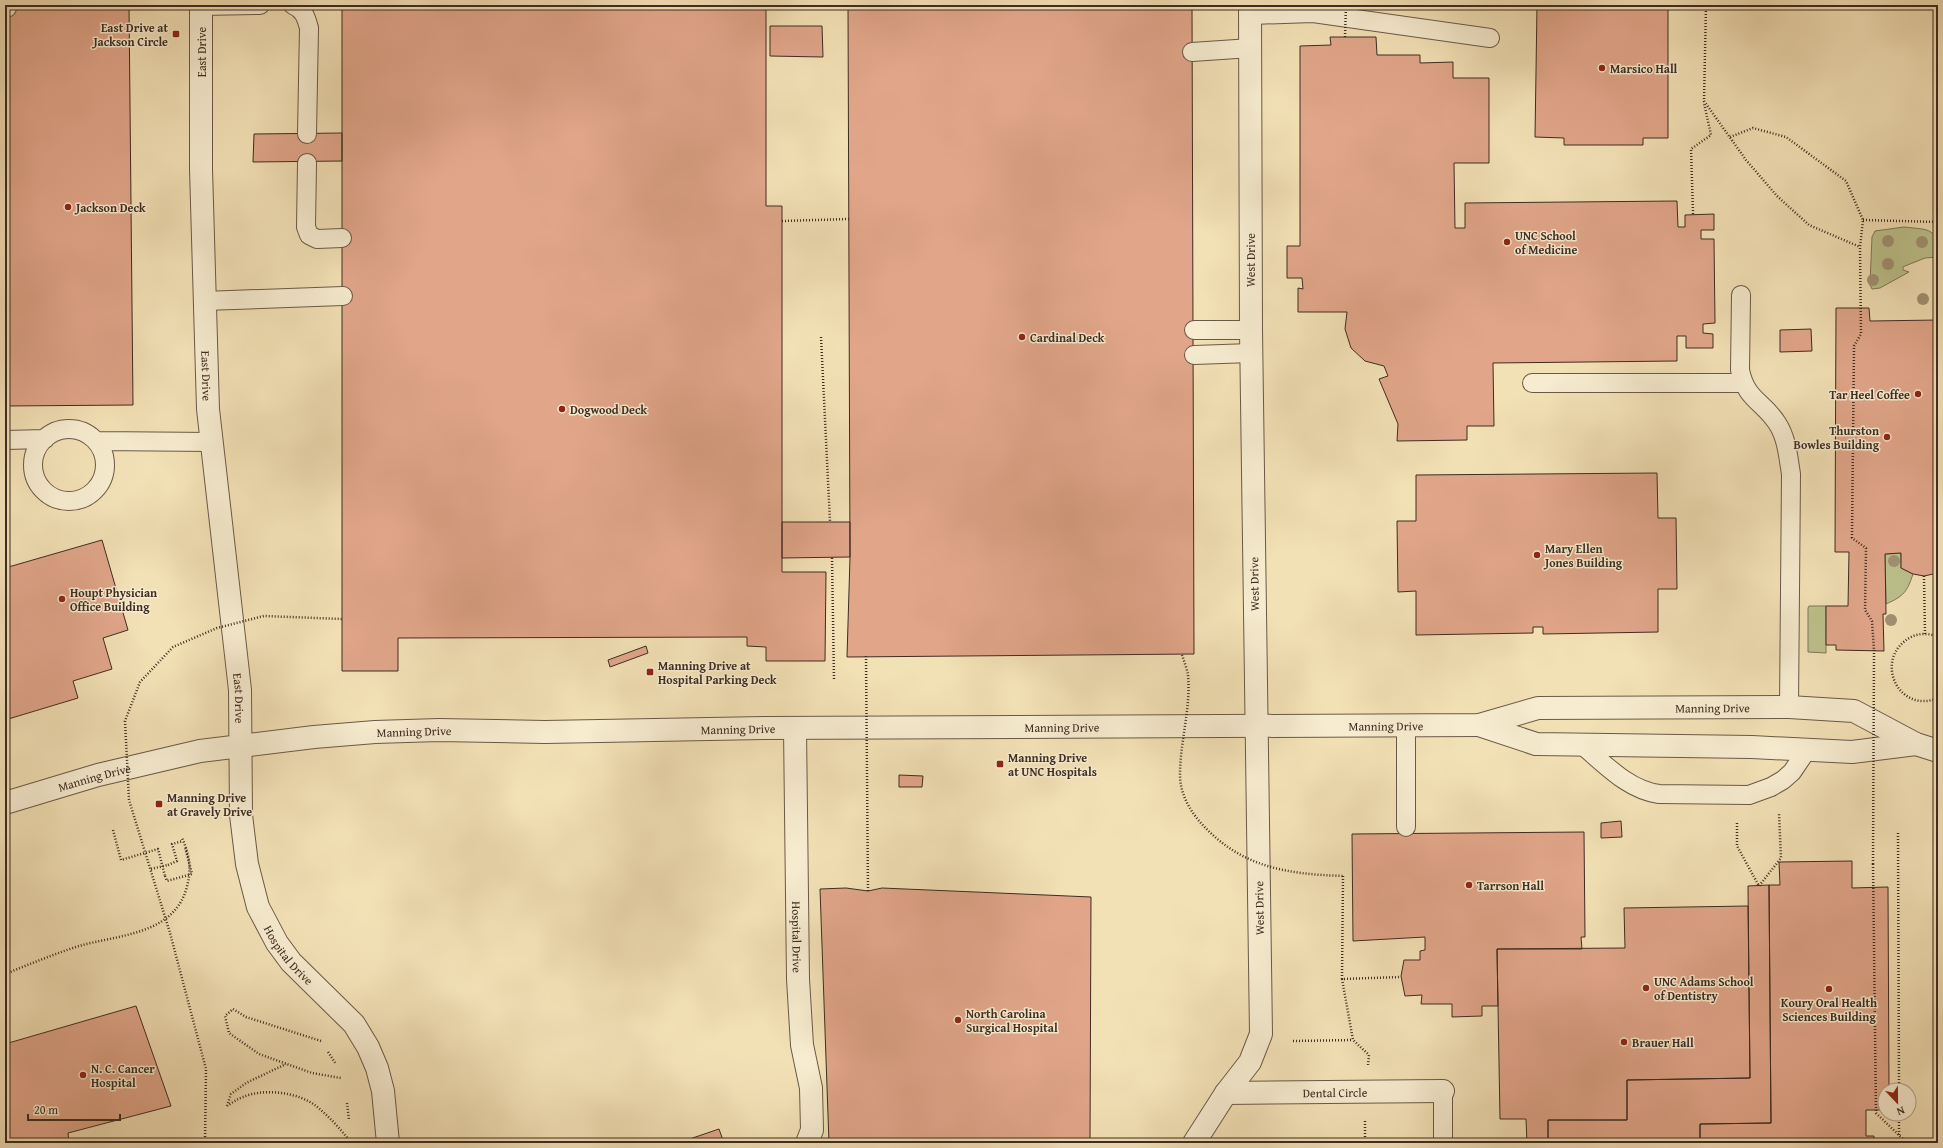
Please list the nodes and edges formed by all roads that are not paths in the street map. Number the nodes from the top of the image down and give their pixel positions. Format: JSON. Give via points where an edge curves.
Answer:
{"nodes":[{"id":1,"x":260,"y":5,"type":"edge"},
{"id":2,"x":294,"y":5,"type":"edge"},
{"id":3,"x":201,"y":6,"type":"edge"},
{"id":4,"x":1250,"y":10,"type":"edge"},
{"id":5,"x":1490,"y":38,"type":"dead end"},
{"id":6,"x":1251,"y":48,"type":"junction"},
{"id":7,"x":1192,"y":52,"type":"dead end"},
{"id":8,"x":307,"y":134,"type":"dead end"},
{"id":9,"x":307,"y":163,"type":"dead end"},
{"id":10,"x":342,"y":238,"type":"dead end"},
{"id":11,"x":1741,"y":295,"type":"dead end"},
{"id":12,"x":343,"y":296,"type":"dead end"},
{"id":13,"x":204,"y":301,"type":"junction"},
{"id":14,"x":1194,"y":330,"type":"dead end"},
{"id":15,"x":1251,"y":330,"type":"junction"},
{"id":16,"x":1251,"y":353,"type":"junction"},
{"id":17,"x":1194,"y":355,"type":"dead end"},
{"id":18,"x":1532,"y":383,"type":"dead end"},
{"id":19,"x":1743,"y":383,"type":"junction"},
{"id":20,"x":45,"y":439,"type":"junction"},
{"id":21,"x":5,"y":440,"type":"edge"},
{"id":22,"x":96,"y":441,"type":"junction"},
{"id":23,"x":212,"y":442,"type":"junction"},
{"id":24,"x":1789,"y":707,"type":"junction"},
{"id":25,"x":1406,"y":725,"type":"junction"},
{"id":26,"x":1479,"y":725,"type":"junction"},
{"id":27,"x":1256,"y":726,"type":"junction"},
{"id":28,"x":795,"y":728,"type":"junction"},
{"id":29,"x":1916,"y":744,"type":"junction"},
{"id":30,"x":1582,"y":745,"type":"junction"},
{"id":31,"x":241,"y":746,"type":"junction"},
{"id":32,"x":1807,"y":750,"type":"junction"},
{"id":33,"x":1938,"y":751,"type":"edge"},
{"id":34,"x":5,"y":803,"type":"edge"},
{"id":35,"x":1406,"y":827,"type":"dead end"},
{"id":36,"x":1443,"y":1091,"type":"joint"},
{"id":37,"x":1226,"y":1093,"type":"junction"},
{"id":38,"x":388,"y":1143,"type":"edge"},
{"id":39,"x":808,"y":1143,"type":"edge"},
{"id":40,"x":1194,"y":1143,"type":"edge"},
{"id":41,"x":1443,"y":1143,"type":"edge"}],
"edges":[{"from":1,"to":3,"type":"lane"},
{"from":2,"to":8,"type":"lane","via":[[302,9],[309,28]]},
{"from":3,"to":13,"type":"street","name":"East Drive"},
{"from":4,"to":5,"type":"lane","via":[[1314,13]]},
{"from":4,"to":6,"type":"street","name":"West Drive"},
{"from":6,"to":7,"type":"lane"},
{"from":6,"to":15,"type":"street","name":"West Drive"},
{"from":9,"to":10,"type":"lane","via":[[308,235],[317,239]]},
{"from":11,"to":19,"type":"lane","via":[[1740,370]]},
{"from":12,"to":13,"type":"lane"},
{"from":13,"to":23,"type":"street","name":"East Drive","via":[[208,409]]},
{"from":14,"to":15,"type":"lane"},
{"from":15,"to":16,"type":"street","name":"West Drive"},
{"from":16,"to":17,"type":"lane"},
{"from":16,"to":27,"type":"street","name":"West Drive"},
{"from":18,"to":19,"type":"lane"},
{"from":19,"to":24,"type":"lane","via":[[1750,395],[1777,422],[1785,440],[1790,474]]},
{"from":20,"to":21,"type":"lane"},
{"from":20,"to":22,"type":"lane","via":[[52,433],[71,429],[84,432]]},
{"from":20,"to":22,"type":"lane","via":[[38,446],[32,462],[37,484],[58,500],[74,501],[88,496],[100,484],[105,462]]},
{"from":22,"to":23,"type":"lane"},
{"from":23,"to":31,"type":"street","name":"East Drive","via":[[240,690]]},
{"from":24,"to":26,"type":"street","name":"Manning Drive","via":[[1538,708]]},
{"from":24,"to":29,"type":"street","name":"Manning Drive","via":[[1854,711]]},
{"from":25,"to":26,"type":"street","name":"Manning Drive"},
{"from":25,"to":27,"type":"street","name":"Manning Drive"},
{"from":25,"to":35,"type":"lane"},
{"from":26,"to":30,"type":"street","name":"Manning Drive","via":[[1536,744]]},
{"from":27,"to":28,"type":"street","name":"Manning Drive"},
{"from":27,"to":37,"type":"street","name":"West Drive","via":[[1261,1034],[1250,1062]]},
{"from":28,"to":31,"type":"street","name":"Manning Drive","via":[[375,732],[314,736]]},
{"from":28,"to":39,"type":"street","name":"Hospital Drive","via":[[798,979],[802,1045],[811,1088],[812,1130]]},
{"from":29,"to":32,"type":"street","name":"Manning Drive","via":[[1852,752]]},
{"from":29,"to":33,"type":"street","name":"Manning Drive"},
{"from":30,"to":32,"type":"street","name":"Manning Drive"},
{"from":30,"to":32,"type":"lane","via":[[1633,786],[1659,794],[1749,795],[1783,780],[1792,772]]},
{"from":31,"to":34,"type":"street","name":"Manning Drive","via":[[200,751],[98,775]]},
{"from":31,"to":38,"type":"street","name":"Hospital Drive","via":[[241,815],[247,864],[258,907],[266,926],[291,962],[354,1024],[368,1047],[383,1091]]},
{"from":36,"to":37,"type":"street","name":"Dental Circle"},
{"from":36,"to":41,"type":"lane"},
{"from":37,"to":40,"type":"street","name":"West Drive"}]}
